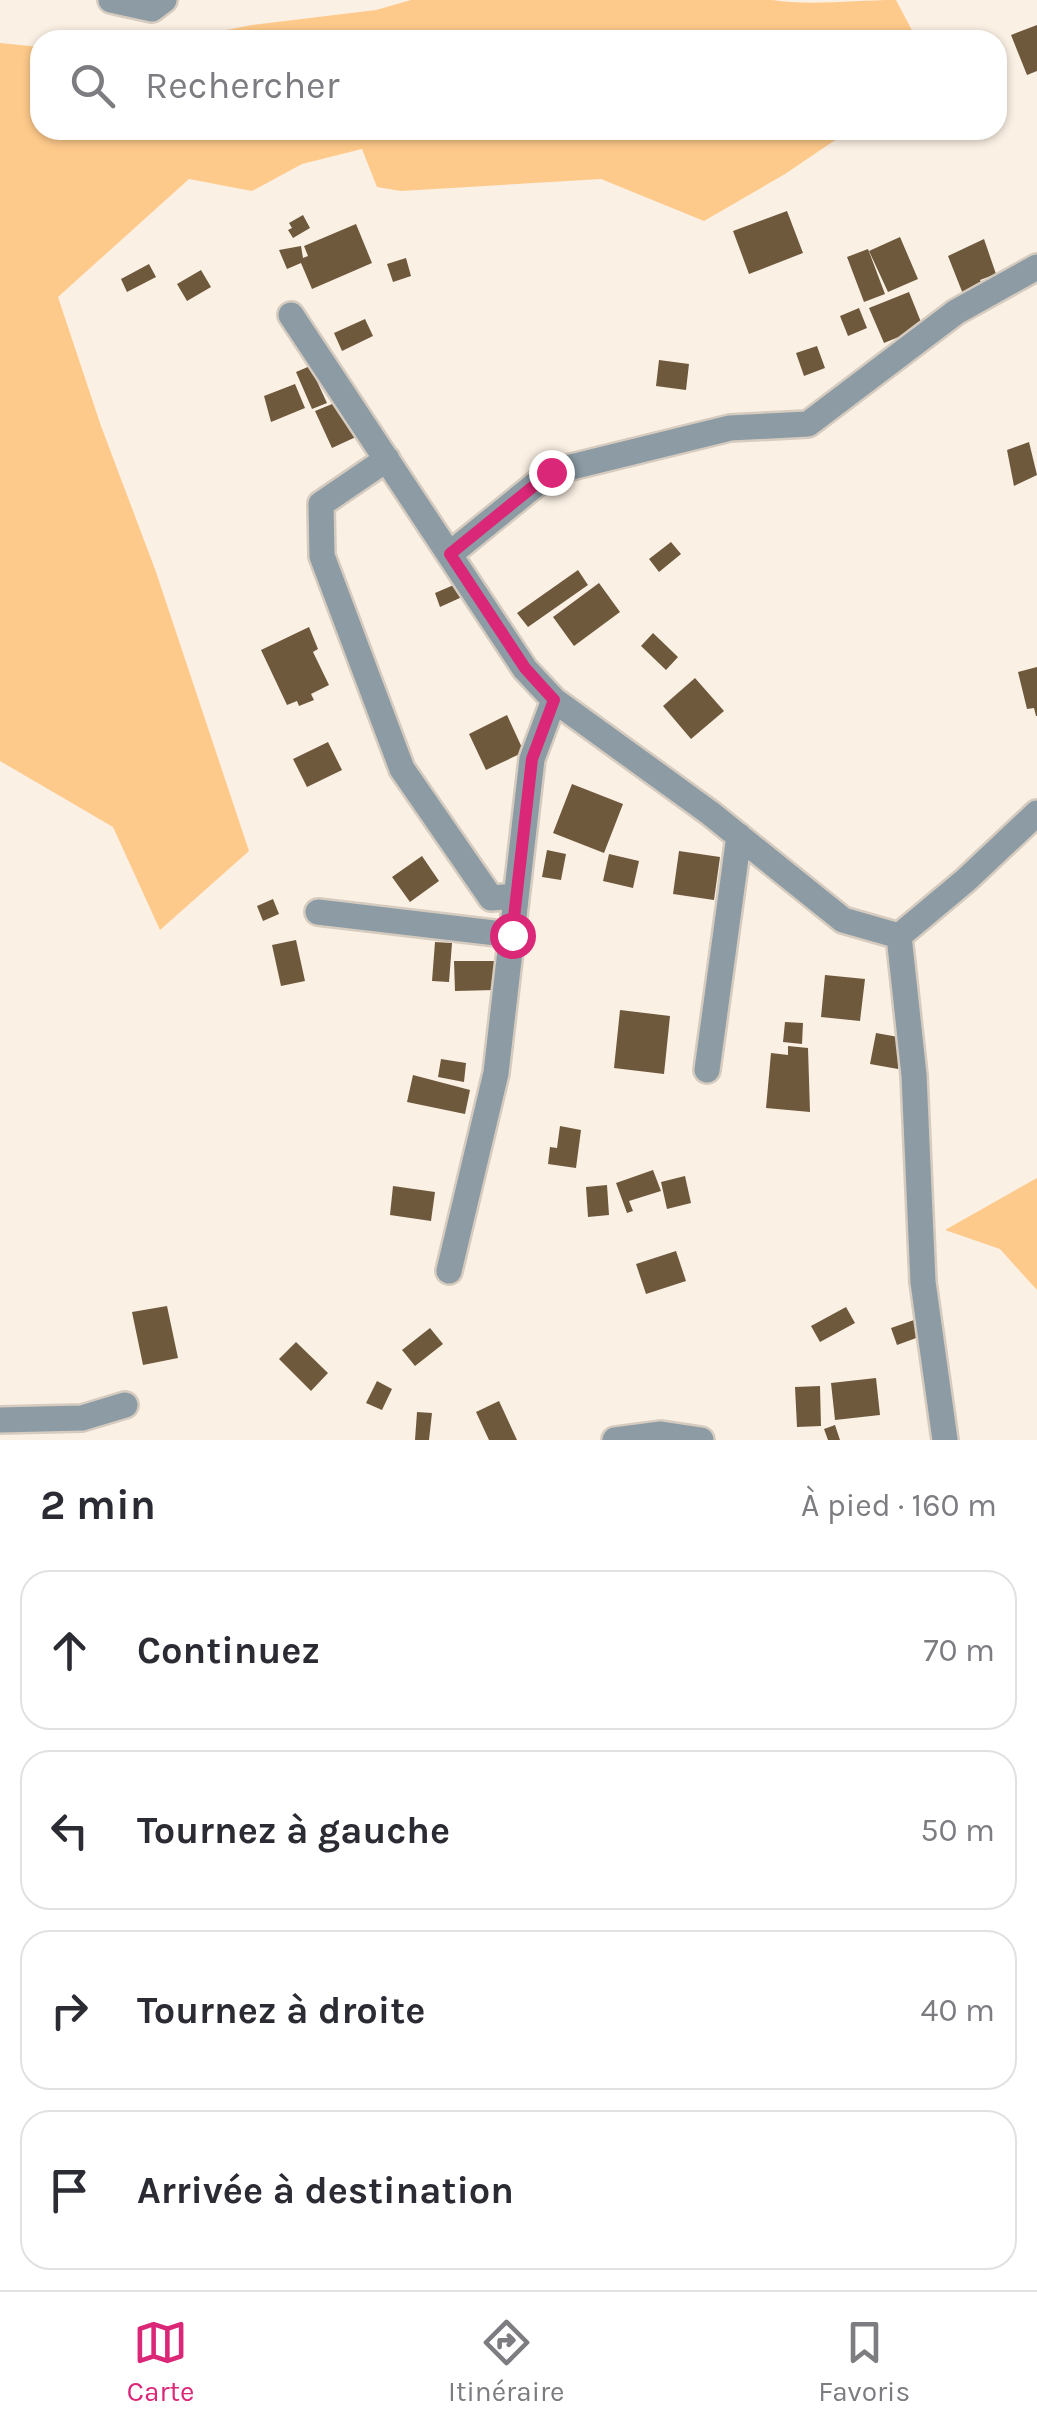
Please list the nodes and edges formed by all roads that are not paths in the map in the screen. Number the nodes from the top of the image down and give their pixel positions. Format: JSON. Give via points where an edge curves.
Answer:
{"nodes":[{"id":1,"x":111,"y":0,"type":"edge"},
{"id":2,"x":164,"y":0,"type":"edge"},
{"id":3,"x":1037,"y":268,"type":"edge"},
{"id":4,"x":291,"y":315,"type":"dead end"},
{"id":5,"x":387,"y":459,"type":"junction"},
{"id":6,"x":450,"y":554,"type":"junction"},
{"id":7,"x":554,"y":700,"type":"junction"},
{"id":8,"x":1037,"y":813,"type":"edge"},
{"id":9,"x":739,"y":836,"type":"junction"},
{"id":10,"x":516,"y":896,"type":"junction"},
{"id":11,"x":318,"y":912,"type":"dead end"},
{"id":12,"x":512,"y":935,"type":"junction"},
{"id":13,"x":899,"y":936,"type":"junction"},
{"id":14,"x":707,"y":1070,"type":"dead end"},
{"id":15,"x":449,"y":1271,"type":"dead end"},
{"id":16,"x":125,"y":1405,"type":"dead end"},
{"id":17,"x":0,"y":1420,"type":"edge"},
{"id":18,"x":615,"y":1440,"type":"edge"},
{"id":19,"x":701,"y":1440,"type":"edge"},
{"id":20,"x":945,"y":1440,"type":"edge"}],
"edges":[{"from":1,"to":2,"type":"street","via":[[152,8]]},
{"from":3,"to":6,"type":"street","via":[[956,312],[808,424],[730,428],[551,472]]},
{"from":4,"to":5,"type":"street"},
{"from":5,"to":6,"type":"street"},
{"from":5,"to":10,"type":"street","via":[[321,504],[322,556],[402,770],[491,898]]},
{"from":6,"to":7,"type":"street","via":[[525,668]]},
{"from":7,"to":9,"type":"street"},
{"from":7,"to":10,"type":"street","via":[[532,759]]},
{"from":8,"to":13,"type":"street"},
{"from":9,"to":13,"type":"street","via":[[843,920]]},
{"from":9,"to":14,"type":"street"},
{"from":10,"to":12,"type":"street"},
{"from":11,"to":12,"type":"street"},
{"from":12,"to":15,"type":"street","via":[[496,1073]]},
{"from":13,"to":20,"type":"street","via":[[914,1075],[923,1282]]},
{"from":16,"to":17,"type":"street","via":[[82,1418]]},
{"from":18,"to":19,"type":"street","via":[[662,1434]]}]}
